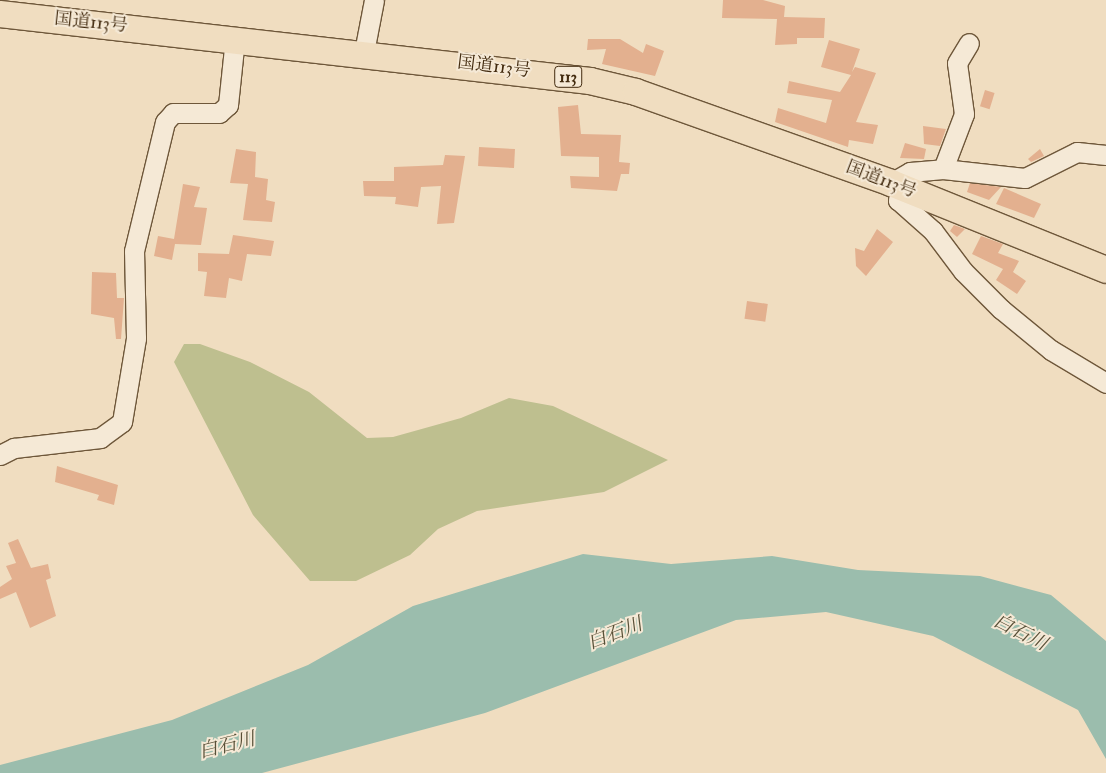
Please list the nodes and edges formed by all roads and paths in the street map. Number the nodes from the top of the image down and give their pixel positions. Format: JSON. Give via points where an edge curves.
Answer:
{"nodes":[{"id":1,"x":374,"y":0,"type":"edge"},
{"id":2,"x":0,"y":14,"type":"edge"},
{"id":3,"x":235,"y":38,"type":"junction"},
{"id":4,"x":969,"y":43,"type":"dead end"},
{"id":5,"x":364,"y":52,"type":"junction"},
{"id":6,"x":1106,"y":155,"type":"edge"},
{"id":7,"x":943,"y":169,"type":"junction"},
{"id":8,"x":896,"y":185,"type":"junction"},
{"id":9,"x":1106,"y":270,"type":"edge"},
{"id":10,"x":1106,"y":383,"type":"edge"},
{"id":11,"x":0,"y":455,"type":"edge"}],
"edges":[{"from":1,"to":5,"type":"street"},
{"from":2,"to":3,"type":"highway","name":"国道113号","number":"113"},
{"from":3,"to":5,"type":"highway","name":"国道113号","number":"113"},
{"from":3,"to":11,"type":"street","via":[[228,106],[219,113],[173,113],[164,122],[134,250],[136,338],[122,422],[100,438],[14,448]]},
{"from":4,"to":7,"type":"street","via":[[957,63],[964,114]]},
{"from":5,"to":8,"type":"highway","name":"国道113号","number":"113","via":[[527,71],[636,92]]},
{"from":6,"to":7,"type":"street","via":[[1077,152],[1025,178]]},
{"from":7,"to":8,"type":"street","via":[[910,172]]},
{"from":8,"to":9,"type":"highway","name":"国道113号","number":"113"},
{"from":8,"to":10,"type":"street","via":[[898,200],[933,231],[963,271],[1001,309],[1051,350]]}]}
